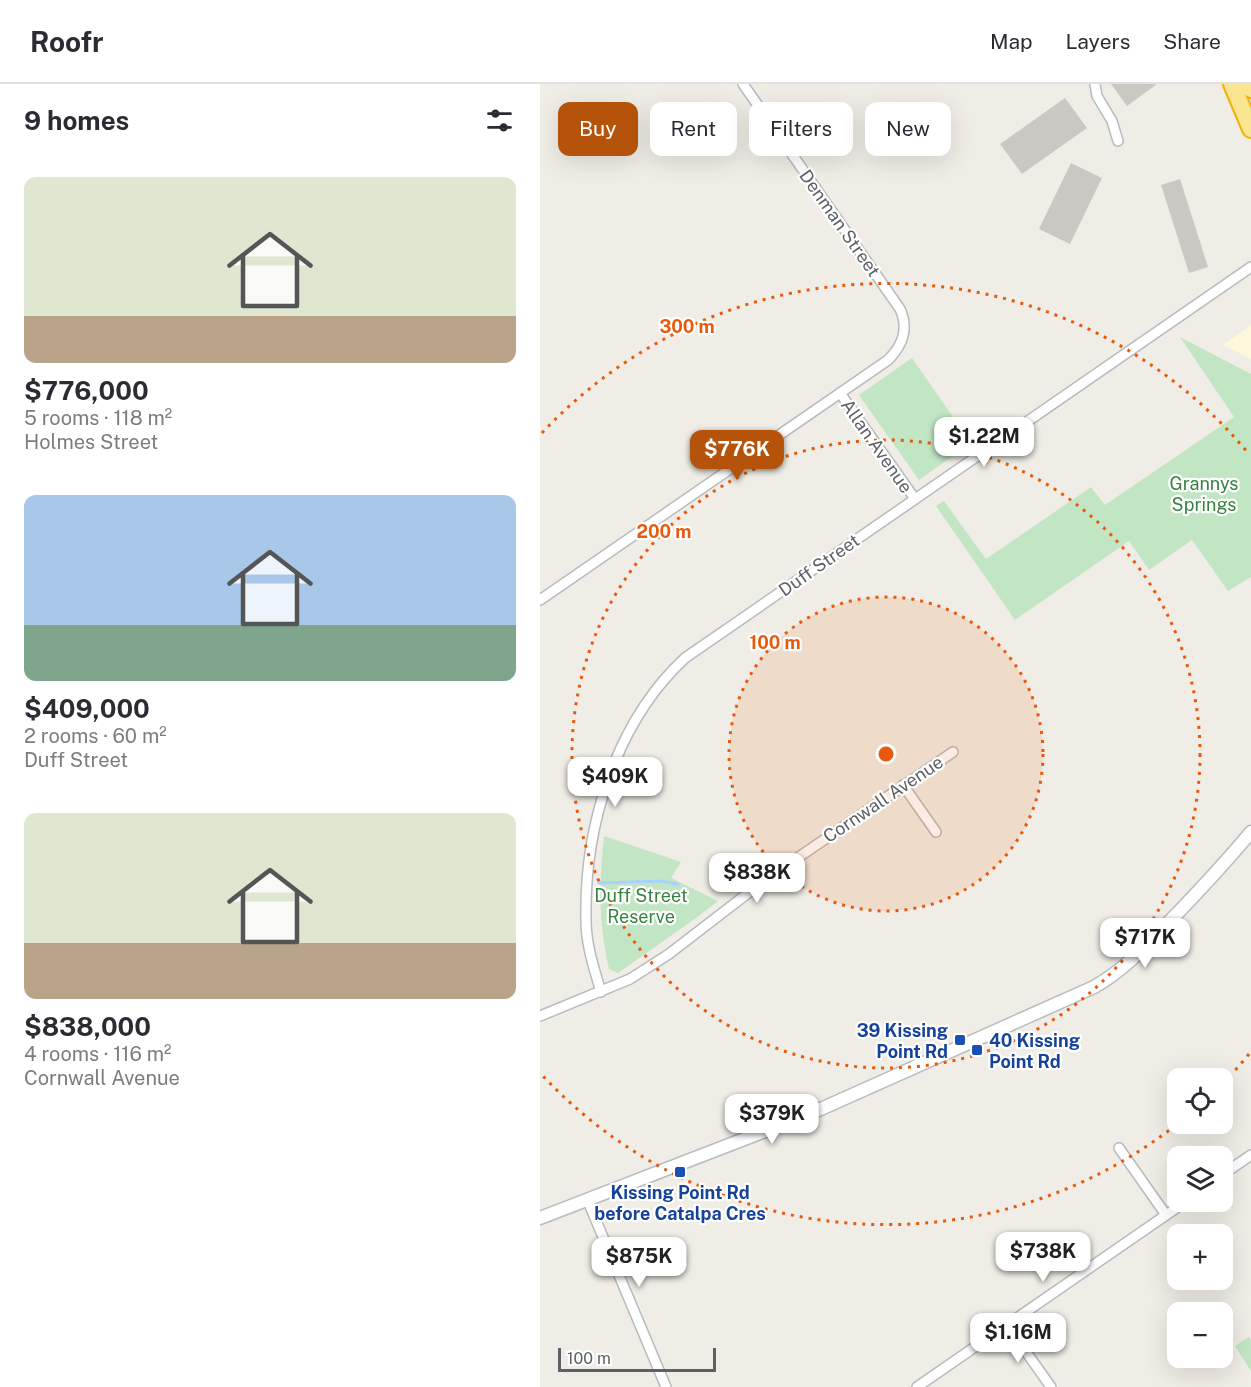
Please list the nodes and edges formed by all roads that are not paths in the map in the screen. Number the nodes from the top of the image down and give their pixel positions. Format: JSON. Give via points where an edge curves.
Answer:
{"nodes":[{"id":1,"x":743,"y":84,"type":"edge"},
{"id":2,"x":1095,"y":84,"type":"edge"},
{"id":3,"x":1232,"y":84,"type":"edge"},
{"id":4,"x":1249,"y":84,"type":"edge"},
{"id":5,"x":1251,"y":89,"type":"edge"},
{"id":6,"x":1251,"y":129,"type":"edge"},
{"id":7,"x":1118,"y":141,"type":"dead end"},
{"id":8,"x":1251,"y":267,"type":"edge"},
{"id":9,"x":840,"y":393,"type":"junction"},
{"id":10,"x":915,"y":499,"type":"junction"},
{"id":11,"x":540,"y":600,"type":"edge"},
{"id":12,"x":953,"y":752,"type":"dead end"},
{"id":13,"x":903,"y":785,"type":"junction"},
{"id":14,"x":936,"y":832,"type":"dead end"},
{"id":15,"x":1251,"y":832,"type":"edge"},
{"id":16,"x":601,"y":992,"type":"junction"},
{"id":17,"x":540,"y":1016,"type":"edge"},
{"id":18,"x":1119,"y":1148,"type":"dead end"},
{"id":19,"x":1251,"y":1155,"type":"edge"},
{"id":20,"x":1233,"y":1167,"type":"edge"},
{"id":21,"x":587,"y":1199,"type":"junction"},
{"id":22,"x":1170,"y":1212,"type":"edge"},
{"id":23,"x":1166,"y":1215,"type":"junction"},
{"id":24,"x":540,"y":1218,"type":"edge"},
{"id":25,"x":1006,"y":1325,"type":"junction"},
{"id":26,"x":666,"y":1387,"type":"edge"},
{"id":27,"x":917,"y":1387,"type":"edge"},
{"id":28,"x":1051,"y":1387,"type":"edge"}],
"edges":[{"from":1,"to":9,"type":"street","name":"Denman Street","via":[[900,309],[906,327],[900,346],[888,360]]},
{"from":2,"to":7,"type":"street"},
{"from":3,"to":6,"type":"highway"},
{"from":4,"to":5,"type":"highway"},
{"from":8,"to":10,"type":"street","name":"Duff Street"},
{"from":9,"to":10,"type":"street","name":"Allan Avenue"},
{"from":9,"to":11,"type":"street"},
{"from":10,"to":16,"type":"street","name":"Duff Street","via":[[685,658],[652,693],[612,769],[591,846],[586,921],[588,947]]},
{"from":12,"to":13,"type":"street","name":"Cornwall Avenue"},
{"from":13,"to":14,"type":"street"},
{"from":13,"to":16,"type":"street","name":"Cornwall Avenue","via":[[765,880],[669,954]]},
{"from":15,"to":21,"type":"main road","via":[[1131,961],[1094,987],[814,1112]]},
{"from":16,"to":17,"type":"street","name":"Cornwall Avenue"},
{"from":18,"to":23,"type":"street"},
{"from":19,"to":20,"type":"street"},
{"from":21,"to":24,"type":"main road"},
{"from":21,"to":26,"type":"street"},
{"from":22,"to":23,"type":"street"},
{"from":23,"to":25,"type":"street"},
{"from":25,"to":27,"type":"street"},
{"from":25,"to":28,"type":"street"}]}
